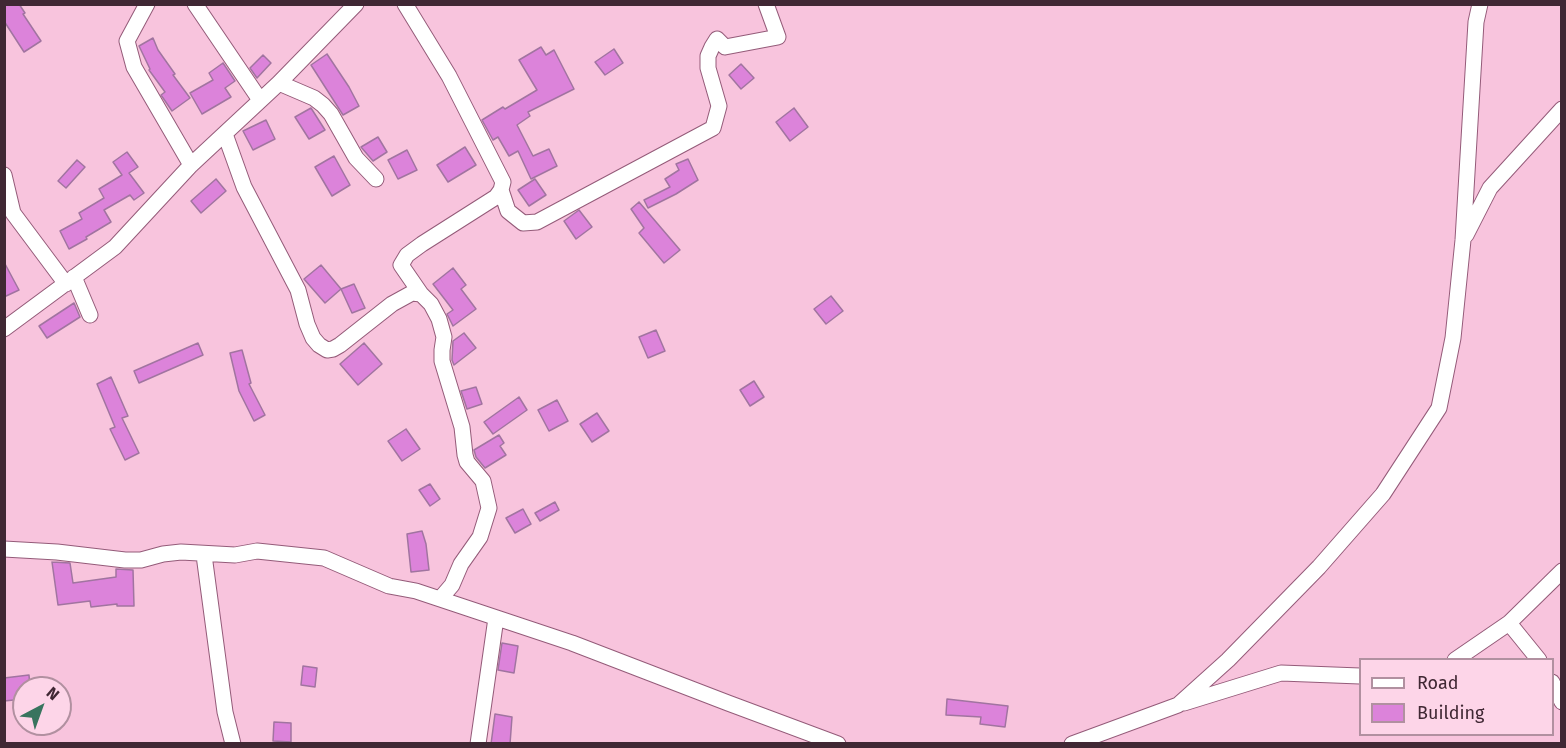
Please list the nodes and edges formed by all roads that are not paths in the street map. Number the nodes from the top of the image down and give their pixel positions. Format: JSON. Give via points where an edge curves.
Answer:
{"nodes":[{"id":1,"x":195,"y":4,"type":"edge"},
{"id":2,"x":356,"y":4,"type":"edge"},
{"id":3,"x":405,"y":4,"type":"edge"},
{"id":4,"x":766,"y":4,"type":"edge"},
{"id":5,"x":1480,"y":4,"type":"edge"},
{"id":6,"x":147,"y":5,"type":"edge"},
{"id":7,"x":279,"y":82,"type":"junction"},
{"id":8,"x":260,"y":100,"type":"junction"},
{"id":9,"x":1562,"y":109,"type":"edge"},
{"id":10,"x":225,"y":134,"type":"junction"},
{"id":11,"x":191,"y":165,"type":"junction"},
{"id":12,"x":4,"y":175,"type":"edge"},
{"id":13,"x":376,"y":179,"type":"dead end"},
{"id":14,"x":501,"y":190,"type":"junction"},
{"id":15,"x":1463,"y":240,"type":"junction"},
{"id":16,"x":70,"y":280,"type":"junction"},
{"id":17,"x":421,"y":294,"type":"junction"},
{"id":18,"x":90,"y":315,"type":"dead end"},
{"id":19,"x":4,"y":329,"type":"edge"},
{"id":20,"x":4,"y":549,"type":"edge"},
{"id":21,"x":204,"y":555,"type":"junction"},
{"id":22,"x":1562,"y":571,"type":"edge"},
{"id":23,"x":440,"y":599,"type":"junction"},
{"id":24,"x":496,"y":618,"type":"junction"},
{"id":25,"x":1509,"y":623,"type":"junction"},
{"id":26,"x":1458,"y":658,"type":"edge"},
{"id":27,"x":1537,"y":658,"type":"edge"},
{"id":28,"x":1359,"y":676,"type":"edge"},
{"id":29,"x":1554,"y":686,"type":"edge"},
{"id":30,"x":1562,"y":702,"type":"edge"},
{"id":31,"x":1178,"y":705,"type":"junction"},
{"id":32,"x":233,"y":744,"type":"edge"},
{"id":33,"x":478,"y":744,"type":"edge"},
{"id":34,"x":838,"y":744,"type":"edge"},
{"id":35,"x":1072,"y":744,"type":"edge"}],
"edges":[{"from":1,"to":8,"type":"street"},
{"from":2,"to":7,"type":"street"},
{"from":3,"to":14,"type":"street","via":[[500,173]]},
{"from":4,"to":14,"type":"street","via":[[778,37],[724,47],[717,39],[708,56],[718,106],[714,128],[537,222],[523,223],[508,211]]},
{"from":5,"to":15,"type":"street"},
{"from":6,"to":11,"type":"street","via":[[127,41],[134,67]]},
{"from":7,"to":8,"type":"street"},
{"from":7,"to":13,"type":"street","via":[[323,105],[356,158]]},
{"from":8,"to":10,"type":"street"},
{"from":9,"to":15,"type":"street","via":[[1490,188]]},
{"from":10,"to":11,"type":"street"},
{"from":10,"to":17,"type":"street","via":[[244,187],[298,290],[307,324],[319,345],[333,349],[392,304],[412,293]]},
{"from":11,"to":16,"type":"street","via":[[115,247]]},
{"from":12,"to":16,"type":"street","via":[[13,213]]},
{"from":14,"to":17,"type":"street","via":[[496,198],[403,260],[404,273]]},
{"from":15,"to":31,"type":"street","via":[[1453,338],[1439,408],[1383,494],[1319,567]]},
{"from":16,"to":18,"type":"street"},
{"from":16,"to":19,"type":"street"},
{"from":17,"to":23,"type":"street","via":[[439,319],[444,337],[442,361],[462,427],[465,455],[483,481],[489,508],[480,537]]},
{"from":20,"to":21,"type":"street","via":[[125,560],[180,552]]},
{"from":21,"to":23,"type":"street","via":[[257,551],[324,558],[375,581]]},
{"from":21,"to":32,"type":"street","via":[[225,712]]},
{"from":22,"to":25,"type":"street"},
{"from":23,"to":24,"type":"street"},
{"from":24,"to":33,"type":"street"},
{"from":24,"to":34,"type":"street"},
{"from":25,"to":26,"type":"street"},
{"from":25,"to":27,"type":"street"},
{"from":28,"to":31,"type":"street","via":[[1281,673]]},
{"from":29,"to":30,"type":"street"},
{"from":31,"to":35,"type":"street"}]}
